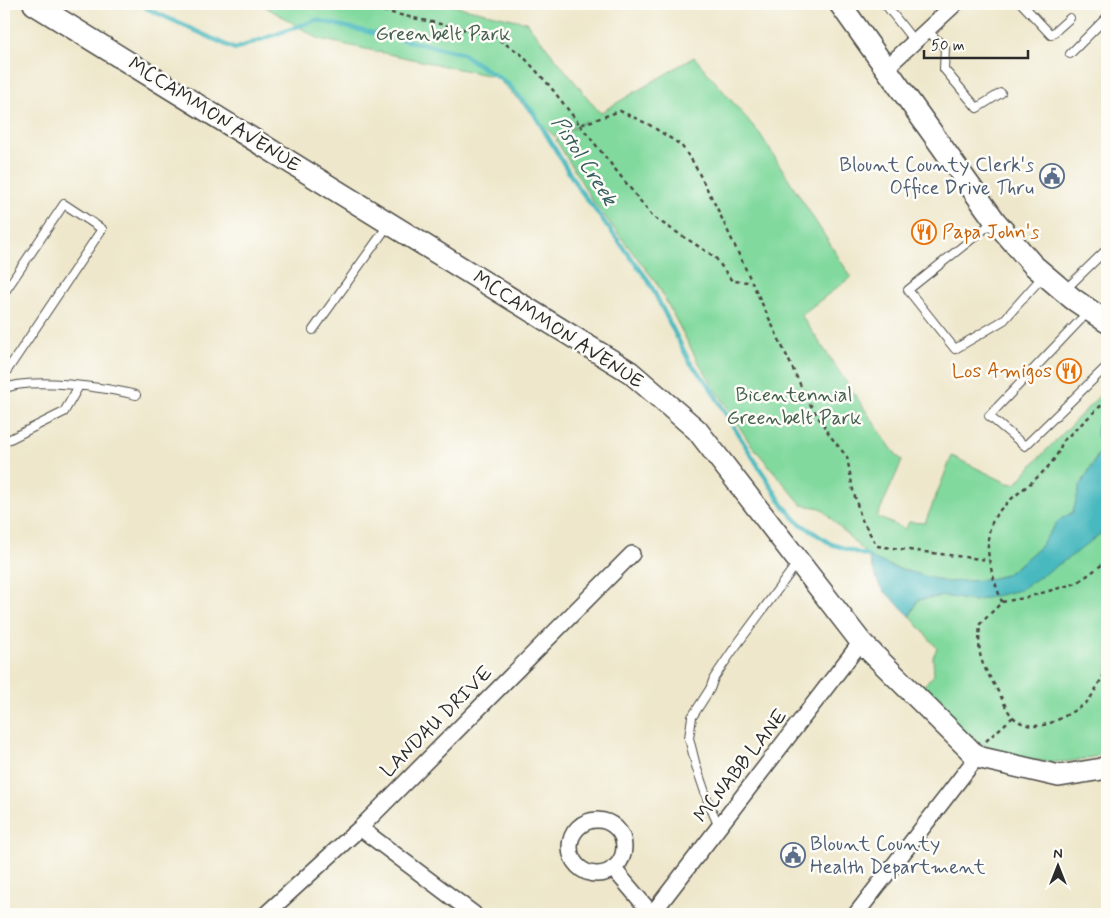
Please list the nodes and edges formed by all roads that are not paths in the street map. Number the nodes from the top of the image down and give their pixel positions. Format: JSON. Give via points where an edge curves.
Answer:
{"nodes":[{"id":1,"x":34,"y":4,"type":"edge"},
{"id":2,"x":842,"y":4,"type":"edge"},
{"id":3,"x":885,"y":4,"type":"edge"},
{"id":4,"x":955,"y":4,"type":"edge"},
{"id":5,"x":1022,"y":4,"type":"edge"},
{"id":6,"x":1107,"y":17,"type":"edge"},
{"id":7,"x":1070,"y":18,"type":"dead end"},
{"id":8,"x":927,"y":30,"type":"junction"},
{"id":9,"x":914,"y":40,"type":"junction"},
{"id":10,"x":1070,"y":54,"type":"dead end"},
{"id":11,"x":886,"y":68,"type":"junction"},
{"id":12,"x":1001,"y":93,"type":"dead end"},
{"id":13,"x":995,"y":220,"type":"junction"},
{"id":14,"x":390,"y":224,"type":"junction"},
{"id":15,"x":1107,"y":249,"type":"edge"},
{"id":16,"x":1044,"y":274,"type":"junction"},
{"id":17,"x":1063,"y":292,"type":"junction"},
{"id":18,"x":4,"y":293,"type":"edge"},
{"id":19,"x":1090,"y":310,"type":"junction"},
{"id":20,"x":1107,"y":322,"type":"edge"},
{"id":21,"x":313,"y":330,"type":"dead end"},
{"id":22,"x":1107,"y":366,"type":"edge"},
{"id":23,"x":4,"y":375,"type":"edge"},
{"id":24,"x":79,"y":386,"type":"junction"},
{"id":25,"x":4,"y":389,"type":"edge"},
{"id":26,"x":136,"y":395,"type":"dead end"},
{"id":27,"x":4,"y":442,"type":"edge"},
{"id":28,"x":632,"y":554,"type":"dead end"},
{"id":29,"x":799,"y":561,"type":"junction"},
{"id":30,"x":861,"y":642,"type":"junction"},
{"id":31,"x":977,"y":757,"type":"junction"},
{"id":32,"x":1107,"y":766,"type":"edge"},
{"id":33,"x":719,"y":827,"type":"junction"},
{"id":34,"x":360,"y":828,"type":"junction"},
{"id":35,"x":613,"y":868,"type":"dead end"},
{"id":36,"x":266,"y":914,"type":"edge"},
{"id":37,"x":474,"y":914,"type":"edge"},
{"id":38,"x":652,"y":914,"type":"edge"},
{"id":39,"x":856,"y":914,"type":"edge"}],
"edges":[{"from":1,"to":14,"type":"street","name":"MCCAMMON AVENUE"},
{"from":2,"to":11,"type":"street"},
{"from":3,"to":9,"type":"lane"},
{"from":4,"to":8,"type":"street"},
{"from":5,"to":7,"type":"lane","via":[[1051,35]]},
{"from":6,"to":10,"type":"lane"},
{"from":8,"to":9,"type":"street"},
{"from":8,"to":12,"type":"lane","via":[[944,48],[944,68],[977,108]]},
{"from":9,"to":11,"type":"street"},
{"from":11,"to":13,"type":"street"},
{"from":13,"to":16,"type":"street"},
{"from":13,"to":16,"type":"lane","via":[[908,290],[956,349],[1004,320]]},
{"from":14,"to":21,"type":"lane"},
{"from":14,"to":29,"type":"street","name":"MCCAMMON AVENUE","via":[[630,372],[697,430]]},
{"from":15,"to":17,"type":"lane"},
{"from":16,"to":17,"type":"street"},
{"from":17,"to":19,"type":"street"},
{"from":18,"to":23,"type":"lane","via":[[64,204],[102,229]]},
{"from":19,"to":20,"type":"street"},
{"from":19,"to":22,"type":"lane","via":[[989,416],[1025,446]]},
{"from":24,"to":25,"type":"lane","via":[[39,383]]},
{"from":24,"to":26,"type":"lane","via":[[109,388]]},
{"from":24,"to":27,"type":"lane","via":[[64,412]]},
{"from":28,"to":34,"type":"street","name":"LANDAU DRIVE"},
{"from":29,"to":30,"type":"street","name":"MCCAMMON AVENUE"},
{"from":29,"to":33,"type":"lane","via":[[719,671],[692,717],[689,738]]},
{"from":30,"to":31,"type":"street","name":"MCCAMMON AVENUE"},
{"from":30,"to":33,"type":"street","name":"MCNABB LANE"},
{"from":31,"to":32,"type":"street","via":[[1059,776]]},
{"from":31,"to":39,"type":"street"},
{"from":33,"to":38,"type":"street","name":"MCNABB LANE"},
{"from":34,"to":36,"type":"street","name":"LANDAU DRIVE"},
{"from":34,"to":37,"type":"street"},
{"from":35,"to":38,"type":"street"}]}
